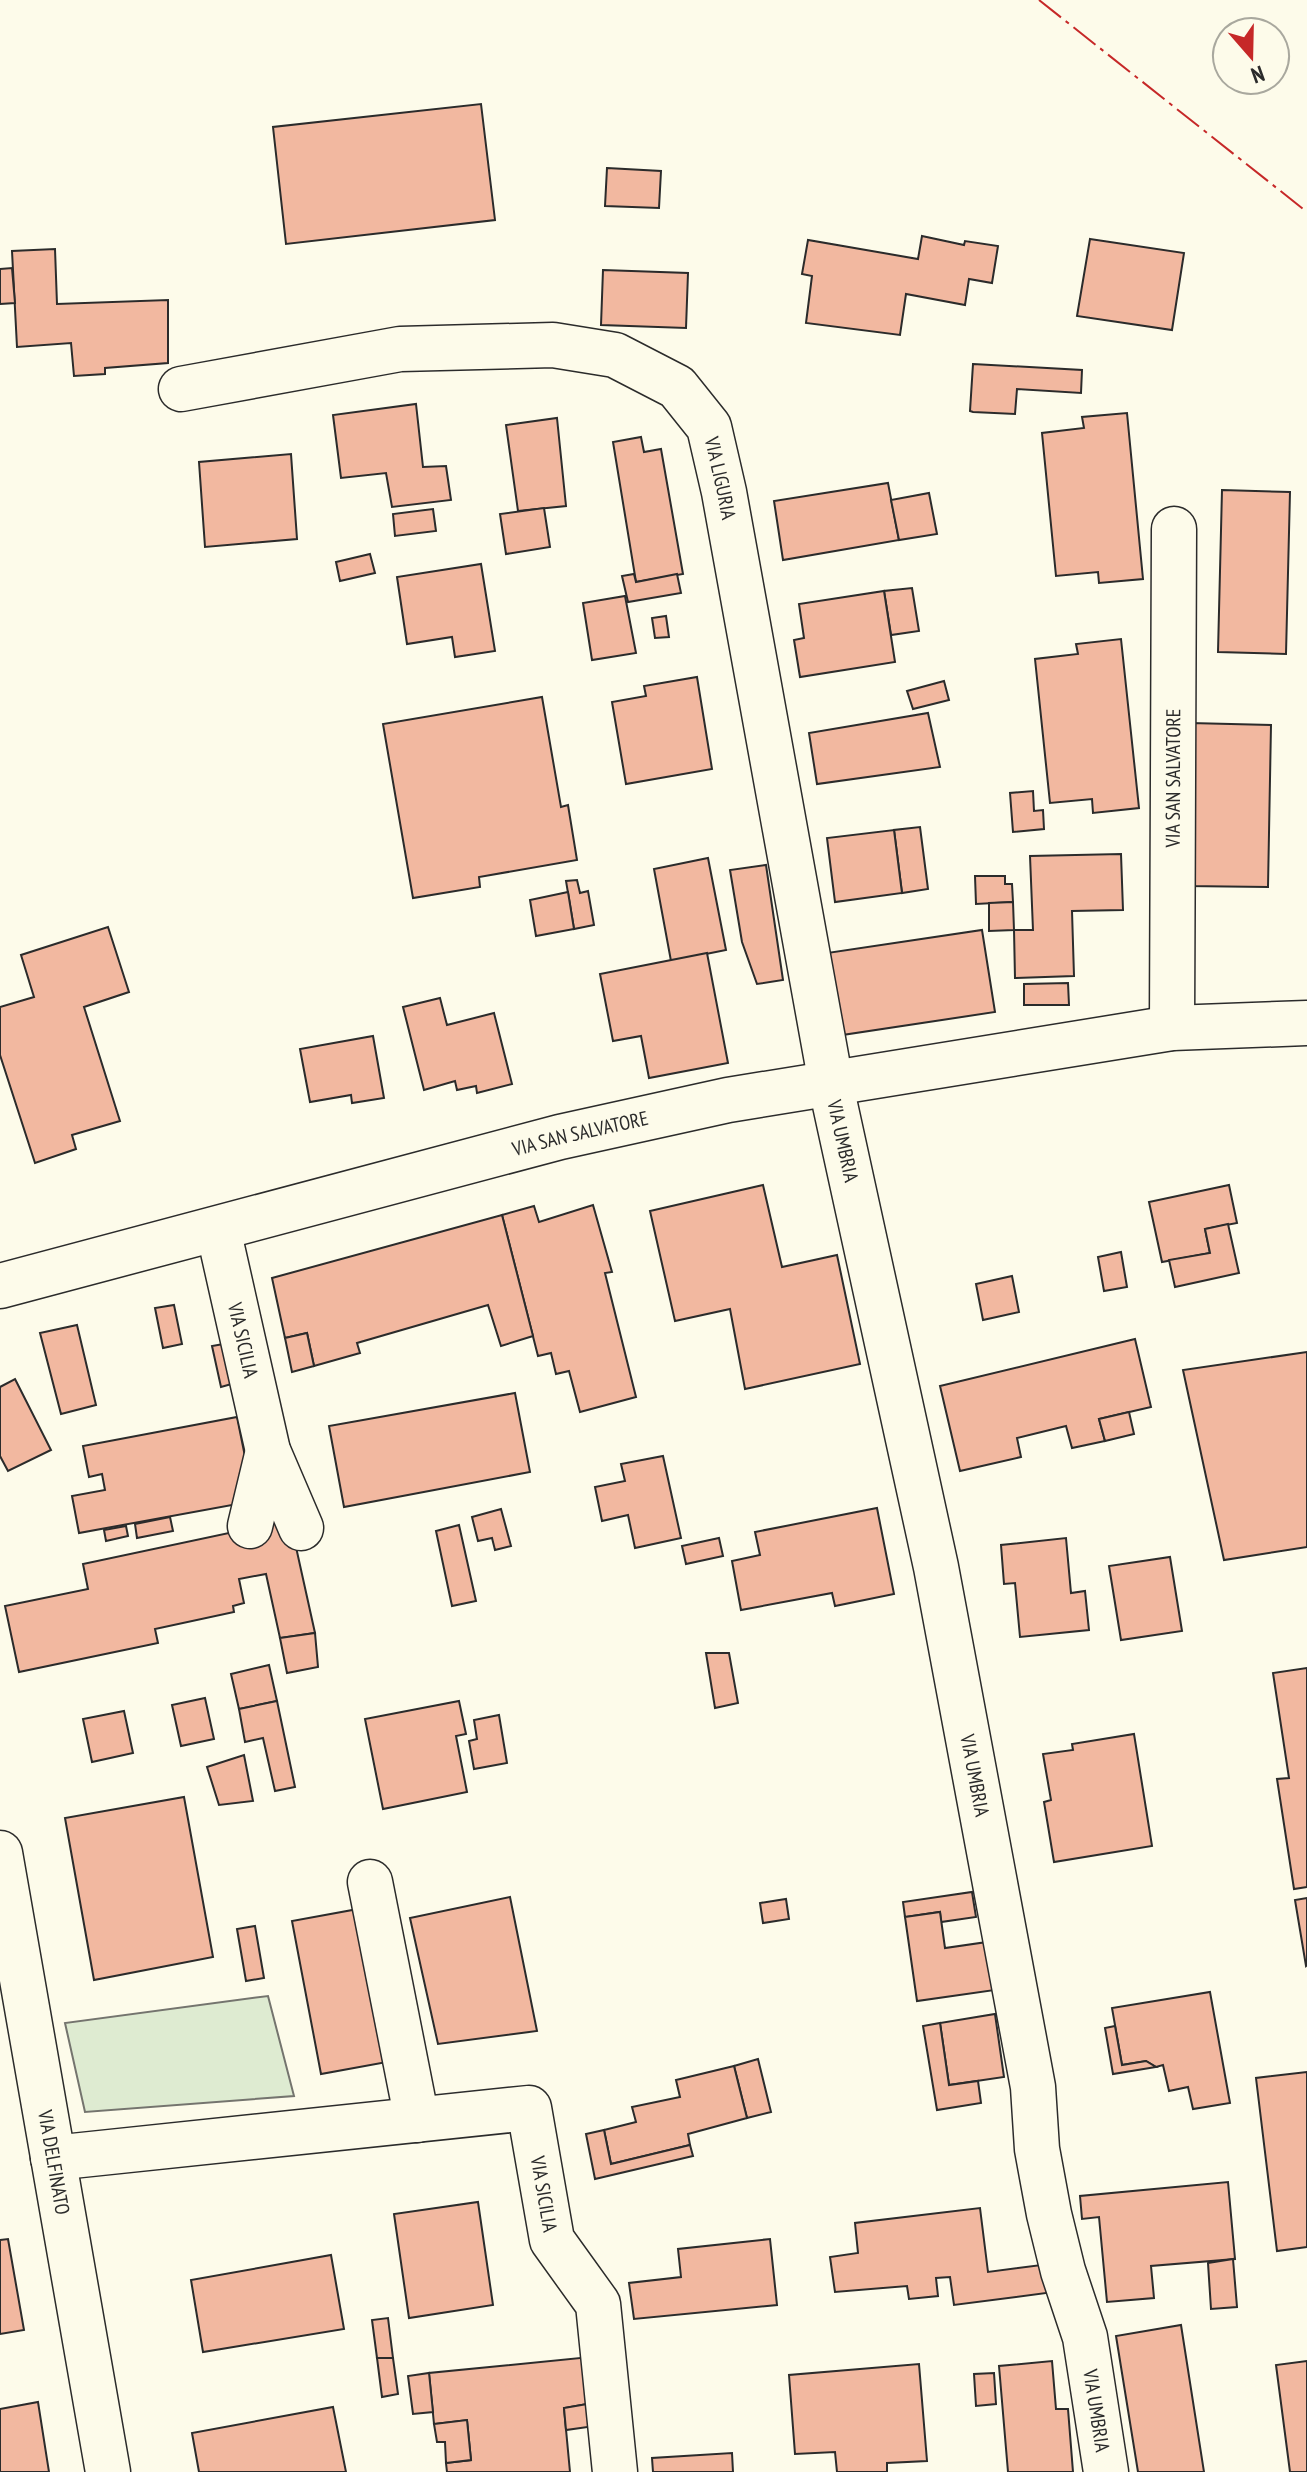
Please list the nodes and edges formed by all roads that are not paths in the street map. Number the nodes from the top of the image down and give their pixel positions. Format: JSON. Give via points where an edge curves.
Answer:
{"nodes":[{"id":1,"x":181,"y":389,"type":"dead end"},
{"id":2,"x":1174,"y":529,"type":"dead end"},
{"id":3,"x":1307,"y":1023,"type":"edge"},
{"id":4,"x":1172,"y":1028,"type":"junction"},
{"id":5,"x":831,"y":1081,"type":"junction"},
{"id":6,"x":218,"y":1229,"type":"junction"},
{"id":7,"x":0,"y":1286,"type":"edge"},
{"id":8,"x":268,"y":1451,"type":"junction"},
{"id":9,"x":250,"y":1526,"type":"dead end"},
{"id":10,"x":301,"y":1528,"type":"dead end"},
{"id":11,"x":0,"y":1853,"type":"edge"},
{"id":12,"x":370,"y":1882,"type":"dead end"},
{"id":13,"x":417,"y":2120,"type":"junction"},
{"id":14,"x":53,"y":2158,"type":"junction"},
{"id":15,"x":108,"y":2472,"type":"edge"},
{"id":16,"x":615,"y":2472,"type":"edge"},
{"id":17,"x":1106,"y":2472,"type":"edge"}],
"edges":[{"from":1,"to":5,"type":"street","name":"VIA LIGURIA","via":[[400,349],[553,345],[615,355],[677,387],[709,427],[724,492]]},
{"from":2,"to":4,"type":"street","name":"VIA SAN SALVATORE"},
{"from":3,"to":4,"type":"street","name":"VIA SAN SALVATORE"},
{"from":4,"to":5,"type":"street","name":"VIA SAN SALVATORE"},
{"from":5,"to":6,"type":"street","name":"VIA SAN SALVATORE","via":[[560,1137]]},
{"from":5,"to":17,"type":"street","name":"VIA UMBRIA","via":[[936,1567],[1033,2087],[1049,2214],[1085,2337]]},
{"from":6,"to":7,"type":"street","name":"VIA SAN SALVATORE"},
{"from":6,"to":8,"type":"street","name":"VIA SICILIA"},
{"from":8,"to":9,"type":"street","name":"VIA SICILIA"},
{"from":8,"to":10,"type":"street","name":"VIA SICILIA"},
{"from":11,"to":14,"type":"street","name":"VIA DELFINATO"},
{"from":12,"to":13,"type":"street"},
{"from":13,"to":14,"type":"street","name":"VIA SICILIA"},
{"from":13,"to":16,"type":"street","name":"VIA SICILIA","via":[[529,2108],[552,2240],[598,2304]]},
{"from":14,"to":15,"type":"street","name":"VIA DELFINATO"}]}
